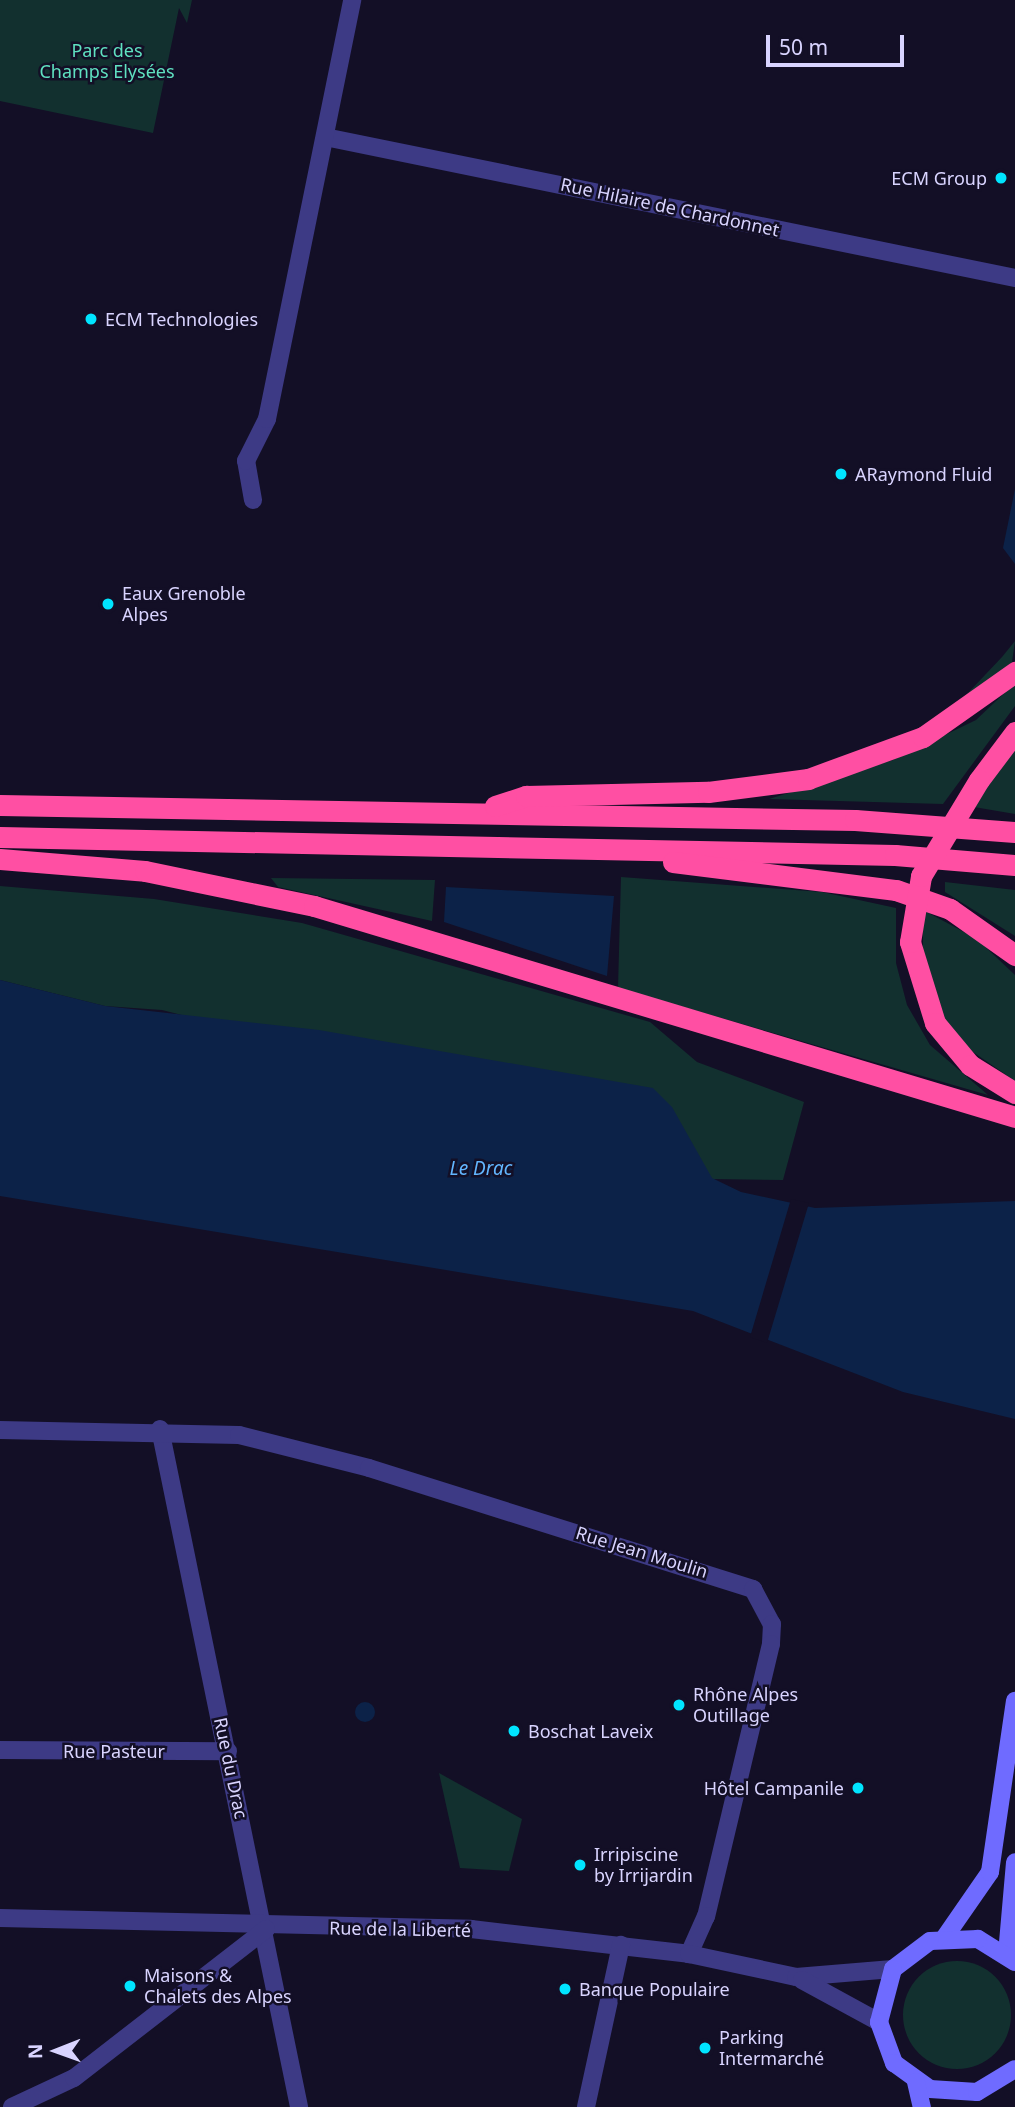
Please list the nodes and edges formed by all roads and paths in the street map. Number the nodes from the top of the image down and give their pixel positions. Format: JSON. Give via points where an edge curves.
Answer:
{"nodes":[{"id":1,"x":352,"y":0,"type":"edge"},
{"id":2,"x":325,"y":136,"type":"junction"},
{"id":3,"x":1015,"y":278,"type":"edge"},
{"id":4,"x":253,"y":500,"type":"dead end"},
{"id":5,"x":1015,"y":673,"type":"edge"},
{"id":6,"x":1015,"y":733,"type":"edge"},
{"id":7,"x":0,"y":805,"type":"edge"},
{"id":8,"x":476,"y":811,"type":"junction"},
{"id":9,"x":1015,"y":832,"type":"edge"},
{"id":10,"x":0,"y":837,"type":"edge"},
{"id":11,"x":560,"y":849,"type":"junction"},
{"id":12,"x":0,"y":859,"type":"edge"},
{"id":13,"x":1015,"y":865,"type":"edge"},
{"id":14,"x":1015,"y":955,"type":"edge"},
{"id":15,"x":1015,"y":1093,"type":"edge"},
{"id":16,"x":1015,"y":1117,"type":"edge"},
{"id":17,"x":160,"y":1429,"type":"junction"},
{"id":18,"x":0,"y":1430,"type":"edge"},
{"id":19,"x":1015,"y":1701,"type":"edge"},
{"id":20,"x":0,"y":1750,"type":"edge"},
{"id":21,"x":228,"y":1751,"type":"junction"},
{"id":22,"x":1015,"y":1862,"type":"edge"},
{"id":23,"x":0,"y":1918,"type":"edge"},
{"id":24,"x":266,"y":1929,"type":"junction"},
{"id":25,"x":945,"y":1937,"type":"junction"},
{"id":26,"x":621,"y":1945,"type":"junction"},
{"id":27,"x":689,"y":1954,"type":"junction"},
{"id":28,"x":1011,"y":1958,"type":"edge"},
{"id":29,"x":893,"y":1969,"type":"junction"},
{"id":30,"x":796,"y":1977,"type":"junction"},
{"id":31,"x":879,"y":2022,"type":"junction"},
{"id":32,"x":1015,"y":2069,"type":"edge"},
{"id":33,"x":916,"y":2082,"type":"junction"},
{"id":34,"x":977,"y":2092,"type":"junction"},
{"id":35,"x":12,"y":2107,"type":"edge"},
{"id":36,"x":299,"y":2107,"type":"edge"},
{"id":37,"x":586,"y":2107,"type":"edge"},
{"id":38,"x":922,"y":2107,"type":"edge"},
{"id":39,"x":966,"y":2107,"type":"edge"}],
"edges":[{"from":1,"to":2,"type":"street"},
{"from":2,"to":3,"type":"street","name":"Rue Hilaire de Chardonnet"},
{"from":2,"to":4,"type":"street","via":[[267,419],[246,461]]},
{"from":5,"to":8,"type":"highway","via":[[923,737],[808,779],[731,791],[526,796]]},
{"from":6,"to":15,"type":"highway","bridge":true,"via":[[979,780],[921,876],[911,942],[935,1024],[970,1065]]},
{"from":7,"to":8,"type":"highway"},
{"from":8,"to":9,"type":"highway","via":[[855,820]]},
{"from":10,"to":11,"type":"highway"},
{"from":11,"to":13,"type":"highway","via":[[895,855]]},
{"from":11,"to":14,"type":"highway","via":[[896,890],[966,918]]},
{"from":12,"to":16,"type":"highway","via":[[145,871],[314,906]]},
{"from":17,"to":18,"type":"street","name":"Rue Jean Moulin"},
{"from":17,"to":21,"type":"street","name":"Rue du Drac"},
{"from":17,"to":27,"type":"street","name":"Rue Jean Moulin","via":[[239,1435],[369,1468],[753,1590],[765,1603],[771,1644],[706,1916]]},
{"from":19,"to":25,"type":"main road","via":[[989,1872]]},
{"from":20,"to":21,"type":"street","name":"Rue Pasteur"},
{"from":21,"to":24,"type":"street","name":"Rue du Drac"},
{"from":22,"to":28,"type":"main road"},
{"from":23,"to":24,"type":"street","name":"Rue de la Liberté","via":[[177,1918]]},
{"from":24,"to":26,"type":"street","name":"Rue de la Liberté","via":[[471,1929]]},
{"from":24,"to":35,"type":"street","via":[[74,2078]]},
{"from":24,"to":36,"type":"street","name":"Rue du Drac"},
{"from":25,"to":28,"type":"main road","via":[[978,1939]]},
{"from":25,"to":29,"type":"main road","via":[[916,1948]]},
{"from":26,"to":27,"type":"street","name":"Rue de la Liberté"},
{"from":26,"to":37,"type":"street"},
{"from":27,"to":30,"type":"street","name":"Rue de la Liberté"},
{"from":29,"to":30,"type":"street","name":"Rue de la Liberté"},
{"from":29,"to":31,"type":"main road"},
{"from":30,"to":31,"type":"street","name":"Rue de la Liberté"},
{"from":31,"to":33,"type":"main road","via":[[887,2050]]},
{"from":32,"to":34,"type":"main road"},
{"from":33,"to":34,"type":"main road","via":[[945,2093]]},
{"from":33,"to":38,"type":"main road"},
{"from":34,"to":39,"type":"main road"}]}
